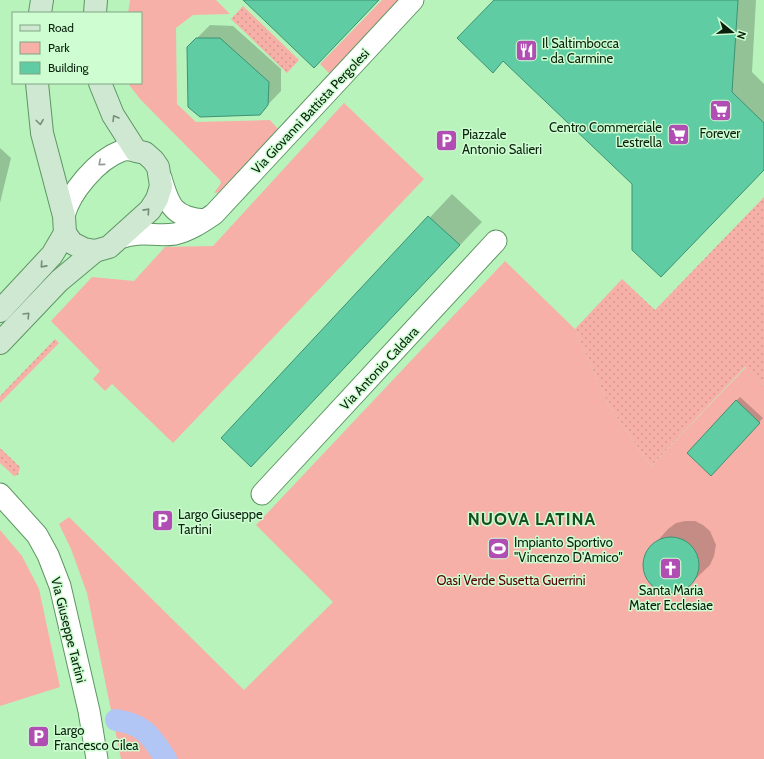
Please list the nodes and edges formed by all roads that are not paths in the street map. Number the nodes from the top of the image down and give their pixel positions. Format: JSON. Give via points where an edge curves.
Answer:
{"nodes":[{"id":1,"x":42,"y":0,"type":"edge"},
{"id":2,"x":96,"y":0,"type":"edge"},
{"id":3,"x":413,"y":0,"type":"edge"},
{"id":4,"x":40,"y":12,"type":"edge"},
{"id":5,"x":94,"y":12,"type":"edge"},
{"id":6,"x":37,"y":84,"type":"edge"},
{"id":7,"x":100,"y":84,"type":"edge"},
{"id":8,"x":136,"y":151,"type":"junction"},
{"id":9,"x":161,"y":178,"type":"junction"},
{"id":10,"x":204,"y":220,"type":"junction"},
{"id":11,"x":65,"y":224,"type":"junction"},
{"id":12,"x":120,"y":238,"type":"junction"},
{"id":13,"x":496,"y":242,"type":"dead end"},
{"id":14,"x":95,"y":251,"type":"junction"},
{"id":15,"x":0,"y":311,"type":"edge"},
{"id":16,"x":0,"y":343,"type":"edge"},
{"id":17,"x":0,"y":494,"type":"edge"},
{"id":18,"x":262,"y":494,"type":"dead end"},
{"id":19,"x":97,"y":759,"type":"edge"}],
"edges":[{"from":1,"to":4,"type":"street"},
{"from":2,"to":5,"type":"street"},
{"from":3,"to":10,"type":"street","name":"Via Giovanni Battista Pergolesi","via":[[225,203]]},
{"from":6,"to":11,"type":"street","one_way":true,"via":[[42,133]]},
{"from":8,"to":7,"type":"street","one_way":true,"via":[[113,115]]},
{"from":8,"to":9,"type":"street","via":[[145,153],[153,160]]},
{"from":8,"to":11,"type":"street","one_way":true,"via":[[122,150],[103,161],[71,195]]},
{"from":9,"to":10,"type":"street","via":[[170,204],[179,213],[188,218]]},
{"from":12,"to":9,"type":"street","one_way":true,"via":[[150,210],[157,199]]},
{"from":10,"to":12,"type":"street","name":"Via Giovanni Battista Pergolesi","via":[[176,234],[132,234]]},
{"from":11,"to":14,"type":"street","via":[[72,243]]},
{"from":11,"to":15,"type":"street","one_way":true,"via":[[52,255]]},
{"from":12,"to":14,"type":"street","via":[[109,246]]},
{"from":13,"to":18,"type":"street","name":"Via Antonio Caldara"},
{"from":16,"to":14,"type":"street","one_way":true,"via":[[59,281]]},
{"from":17,"to":19,"type":"street","name":"Via Giuseppe Tartini","via":[[37,535],[60,586],[89,712]]}]}
